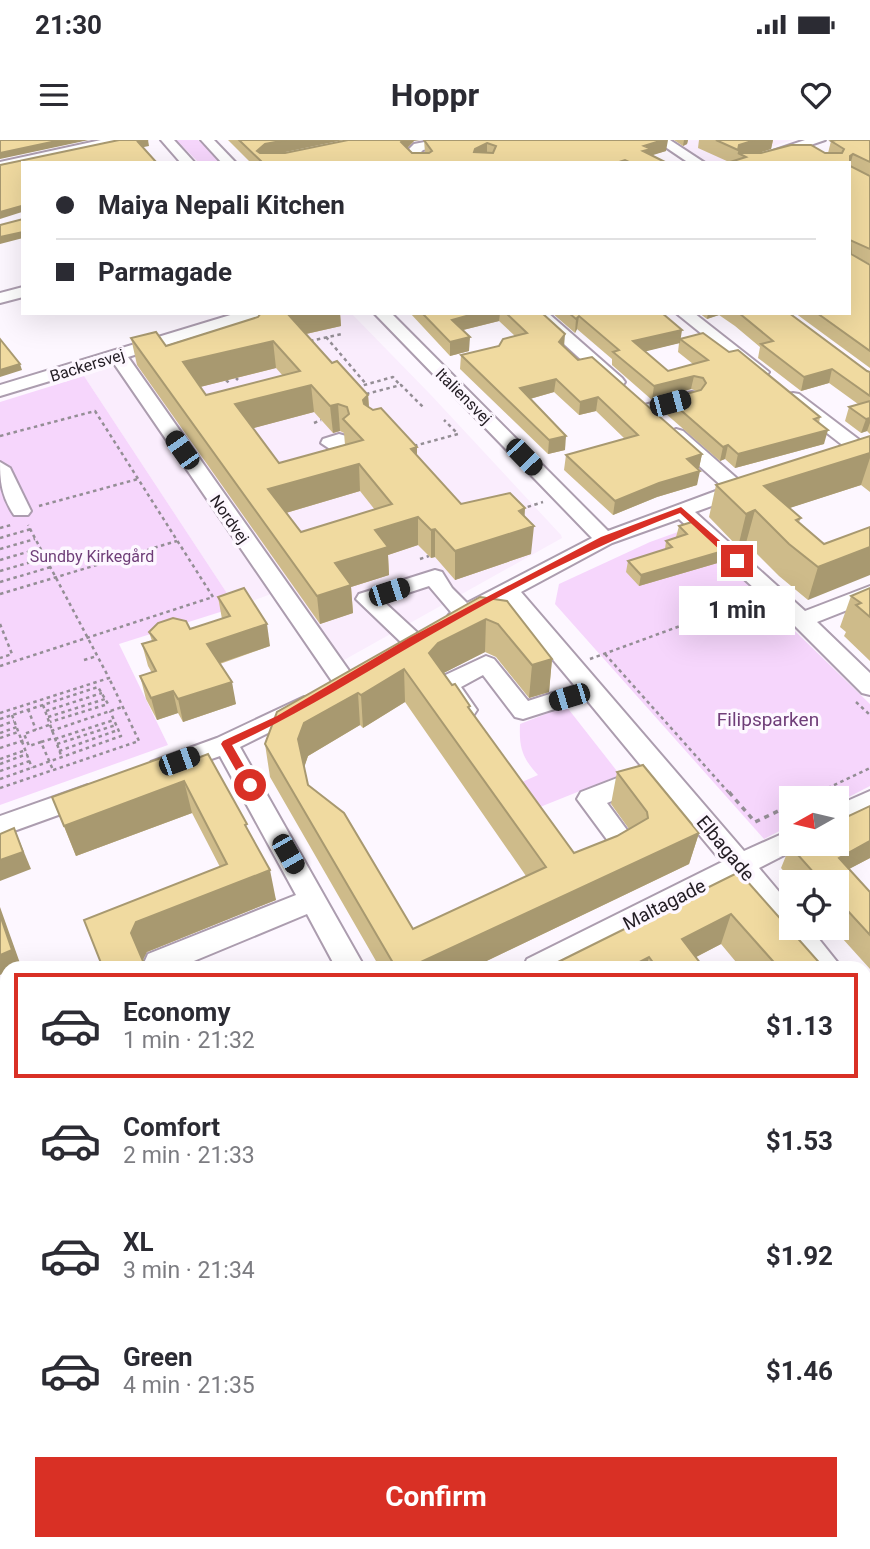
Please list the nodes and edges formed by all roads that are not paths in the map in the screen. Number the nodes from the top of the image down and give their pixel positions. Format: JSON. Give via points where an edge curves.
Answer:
{"nodes":[{"id":1,"x":119,"y":140,"type":"edge"},
{"id":2,"x":167,"y":140,"type":"edge"},
{"id":3,"x":207,"y":140,"type":"edge"},
{"id":4,"x":454,"y":140,"type":"edge"},
{"id":5,"x":661,"y":140,"type":"edge"},
{"id":6,"x":807,"y":142,"type":"edge"},
{"id":7,"x":823,"y":157,"type":"edge"},
{"id":8,"x":21,"y":161,"type":"edge"},
{"id":9,"x":23,"y":161,"type":"edge"},
{"id":10,"x":187,"y":161,"type":"edge"},
{"id":11,"x":228,"y":161,"type":"edge"},
{"id":12,"x":420,"y":161,"type":"edge"},
{"id":13,"x":696,"y":161,"type":"edge"},
{"id":14,"x":749,"y":161,"type":"edge"},
{"id":15,"x":0,"y":166,"type":"edge"},
{"id":16,"x":21,"y":293,"type":"edge"},
{"id":17,"x":0,"y":299,"type":"edge"},
{"id":18,"x":249,"y":315,"type":"edge"},
{"id":19,"x":384,"y":315,"type":"edge"},
{"id":20,"x":540,"y":315,"type":"edge"},
{"id":21,"x":687,"y":315,"type":"edge"},
{"id":22,"x":118,"y":356,"type":"junction"},
{"id":23,"x":458,"y":361,"type":"edge"},
{"id":24,"x":435,"y":367,"type":"junction"},
{"id":25,"x":0,"y":391,"type":"edge"},
{"id":26,"x":692,"y":397,"type":"edge"},
{"id":27,"x":637,"y":401,"type":"junction"},
{"id":28,"x":866,"y":451,"type":"edge"},
{"id":29,"x":835,"y":457,"type":"edge"},
{"id":30,"x":0,"y":468,"type":"edge"},
{"id":31,"x":762,"y":481,"type":"edge"},
{"id":32,"x":738,"y":490,"type":"junction"},
{"id":33,"x":681,"y":510,"type":"junction"},
{"id":34,"x":21,"y":511,"type":"road end"},
{"id":35,"x":605,"y":539,"type":"junction"},
{"id":36,"x":506,"y":589,"type":"junction"},
{"id":37,"x":870,"y":593,"type":"edge"},
{"id":38,"x":802,"y":620,"type":"junction"},
{"id":39,"x":438,"y":627,"type":"junction"},
{"id":40,"x":390,"y":654,"type":"edge"},
{"id":41,"x":367,"y":667,"type":"edge"},
{"id":42,"x":344,"y":681,"type":"junction"},
{"id":43,"x":870,"y":687,"type":"edge"},
{"id":44,"x":592,"y":689,"type":"junction"},
{"id":45,"x":482,"y":735,"type":"edge"},
{"id":46,"x":226,"y":744,"type":"junction"},
{"id":47,"x":660,"y":771,"type":"junction"},
{"id":48,"x":138,"y":776,"type":"edge"},
{"id":49,"x":113,"y":785,"type":"edge"},
{"id":50,"x":870,"y":801,"type":"edge"},
{"id":51,"x":849,"y":811,"type":"edge"},
{"id":52,"x":0,"y":826,"type":"edge"},
{"id":53,"x":779,"y":846,"type":"edge"},
{"id":54,"x":587,"y":863,"type":"edge"},
{"id":55,"x":741,"y":866,"type":"junction"},
{"id":56,"x":314,"y":900,"type":"junction"},
{"id":57,"x":779,"y":911,"type":"edge"},
{"id":58,"x":804,"y":940,"type":"edge"},
{"id":59,"x":163,"y":961,"type":"edge"},
{"id":60,"x":347,"y":961,"type":"edge"},
{"id":61,"x":551,"y":961,"type":"edge"},
{"id":62,"x":822,"y":961,"type":"edge"}],
"edges":[{"from":1,"to":9,"type":"street"},
{"from":2,"to":10,"type":"street"},
{"from":3,"to":11,"type":"street"},
{"from":4,"to":12,"type":"street","via":[[419,147],[411,154]]},
{"from":5,"to":13,"type":"street"},
{"from":6,"to":7,"type":"street"},
{"from":6,"to":14,"type":"street"},
{"from":8,"to":15,"type":"street"},
{"from":16,"to":17,"type":"street"},
{"from":18,"to":22,"type":"street","name":"Backersvej"},
{"from":19,"to":24,"type":"street","name":"Italiensvej"},
{"from":20,"to":27,"type":"street"},
{"from":21,"to":28,"type":"street"},
{"from":22,"to":25,"type":"street","name":"Backersvej"},
{"from":22,"to":42,"type":"street","name":"Nordvej"},
{"from":23,"to":24,"type":"street"},
{"from":24,"to":35,"type":"street","name":"Italiensvej"},
{"from":26,"to":27,"type":"street"},
{"from":27,"to":32,"type":"street"},
{"from":28,"to":29,"type":"street"},
{"from":30,"to":34,"type":"street"},
{"from":31,"to":32,"type":"street"},
{"from":32,"to":33,"type":"street"},
{"from":33,"to":35,"type":"street"},
{"from":33,"to":38,"type":"street"},
{"from":35,"to":36,"type":"street"},
{"from":36,"to":39,"type":"street"},
{"from":36,"to":44,"type":"street","name":"Elbagade"},
{"from":37,"to":38,"type":"street"},
{"from":38,"to":43,"type":"street"},
{"from":39,"to":39,"type":"street","via":[[367,599],[435,577],[443,592]]},
{"from":39,"to":40,"type":"street"},
{"from":41,"to":42,"type":"street"},
{"from":42,"to":46,"type":"street","via":[[281,719]]},
{"from":44,"to":45,"type":"street","via":[[523,711],[486,664],[447,684]]},
{"from":44,"to":47,"type":"street","name":"Elbagade"},
{"from":46,"to":48,"type":"street"},
{"from":46,"to":56,"type":"street"},
{"from":47,"to":54,"type":"street","via":[[590,799],[625,845]]},
{"from":47,"to":55,"type":"street","name":"Elbagade"},
{"from":49,"to":52,"type":"street"},
{"from":50,"to":51,"type":"street"},
{"from":53,"to":55,"type":"street","name":"Maltagade"},
{"from":55,"to":57,"type":"street","name":"Elbagade"},
{"from":55,"to":61,"type":"street","name":"Maltagade"},
{"from":56,"to":59,"type":"street"},
{"from":56,"to":60,"type":"street"},
{"from":58,"to":62,"type":"street","name":"Elbagade"}]}
